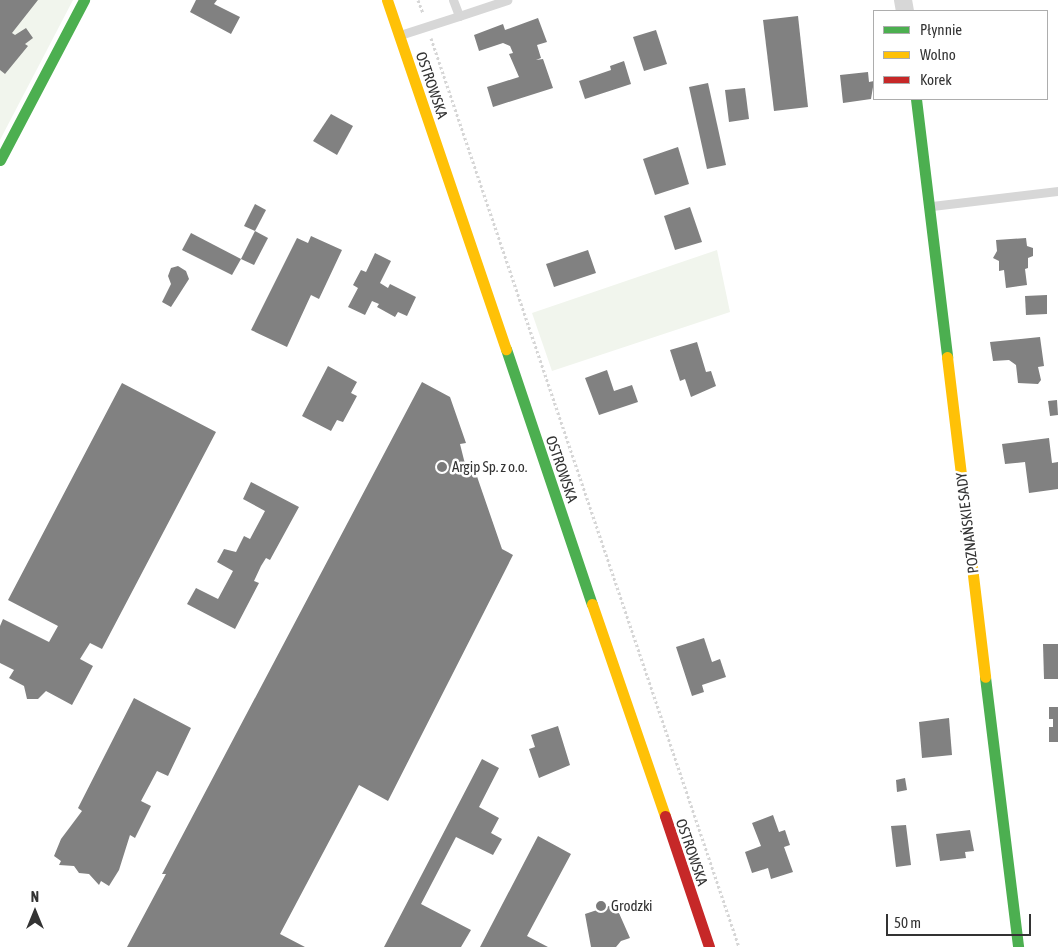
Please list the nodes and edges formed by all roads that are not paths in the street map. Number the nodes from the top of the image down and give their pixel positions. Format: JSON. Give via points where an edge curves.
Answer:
{"nodes":[{"id":1,"x":84,"y":0,"type":"edge"},
{"id":2,"x":387,"y":0,"type":"edge"},
{"id":3,"x":453,"y":0,"type":"edge"},
{"id":4,"x":507,"y":0,"type":"edge"},
{"id":5,"x":459,"y":16,"type":"junction"},
{"id":6,"x":399,"y":36,"type":"junction"},
{"id":7,"x":916,"y":100,"type":"edge"},
{"id":8,"x":0,"y":160,"type":"edge"},
{"id":9,"x":1058,"y":191,"type":"edge"},
{"id":10,"x":929,"y":207,"type":"junction"},
{"id":11,"x":708,"y":947,"type":"edge"},
{"id":12,"x":1018,"y":947,"type":"edge"}],
"edges":[{"from":1,"to":8,"type":"street"},
{"from":2,"to":6,"type":"street","name":"OSTROWSKA"},
{"from":3,"to":5,"type":"lane"},
{"from":4,"to":5,"type":"lane"},
{"from":5,"to":6,"type":"lane"},
{"from":6,"to":11,"type":"street","name":"OSTROWSKA"},
{"from":7,"to":10,"type":"street","name":"POZNAŃSKIE SADY"},
{"from":9,"to":10,"type":"lane"},
{"from":10,"to":12,"type":"street","name":"POZNAŃSKIE SADY"}]}
